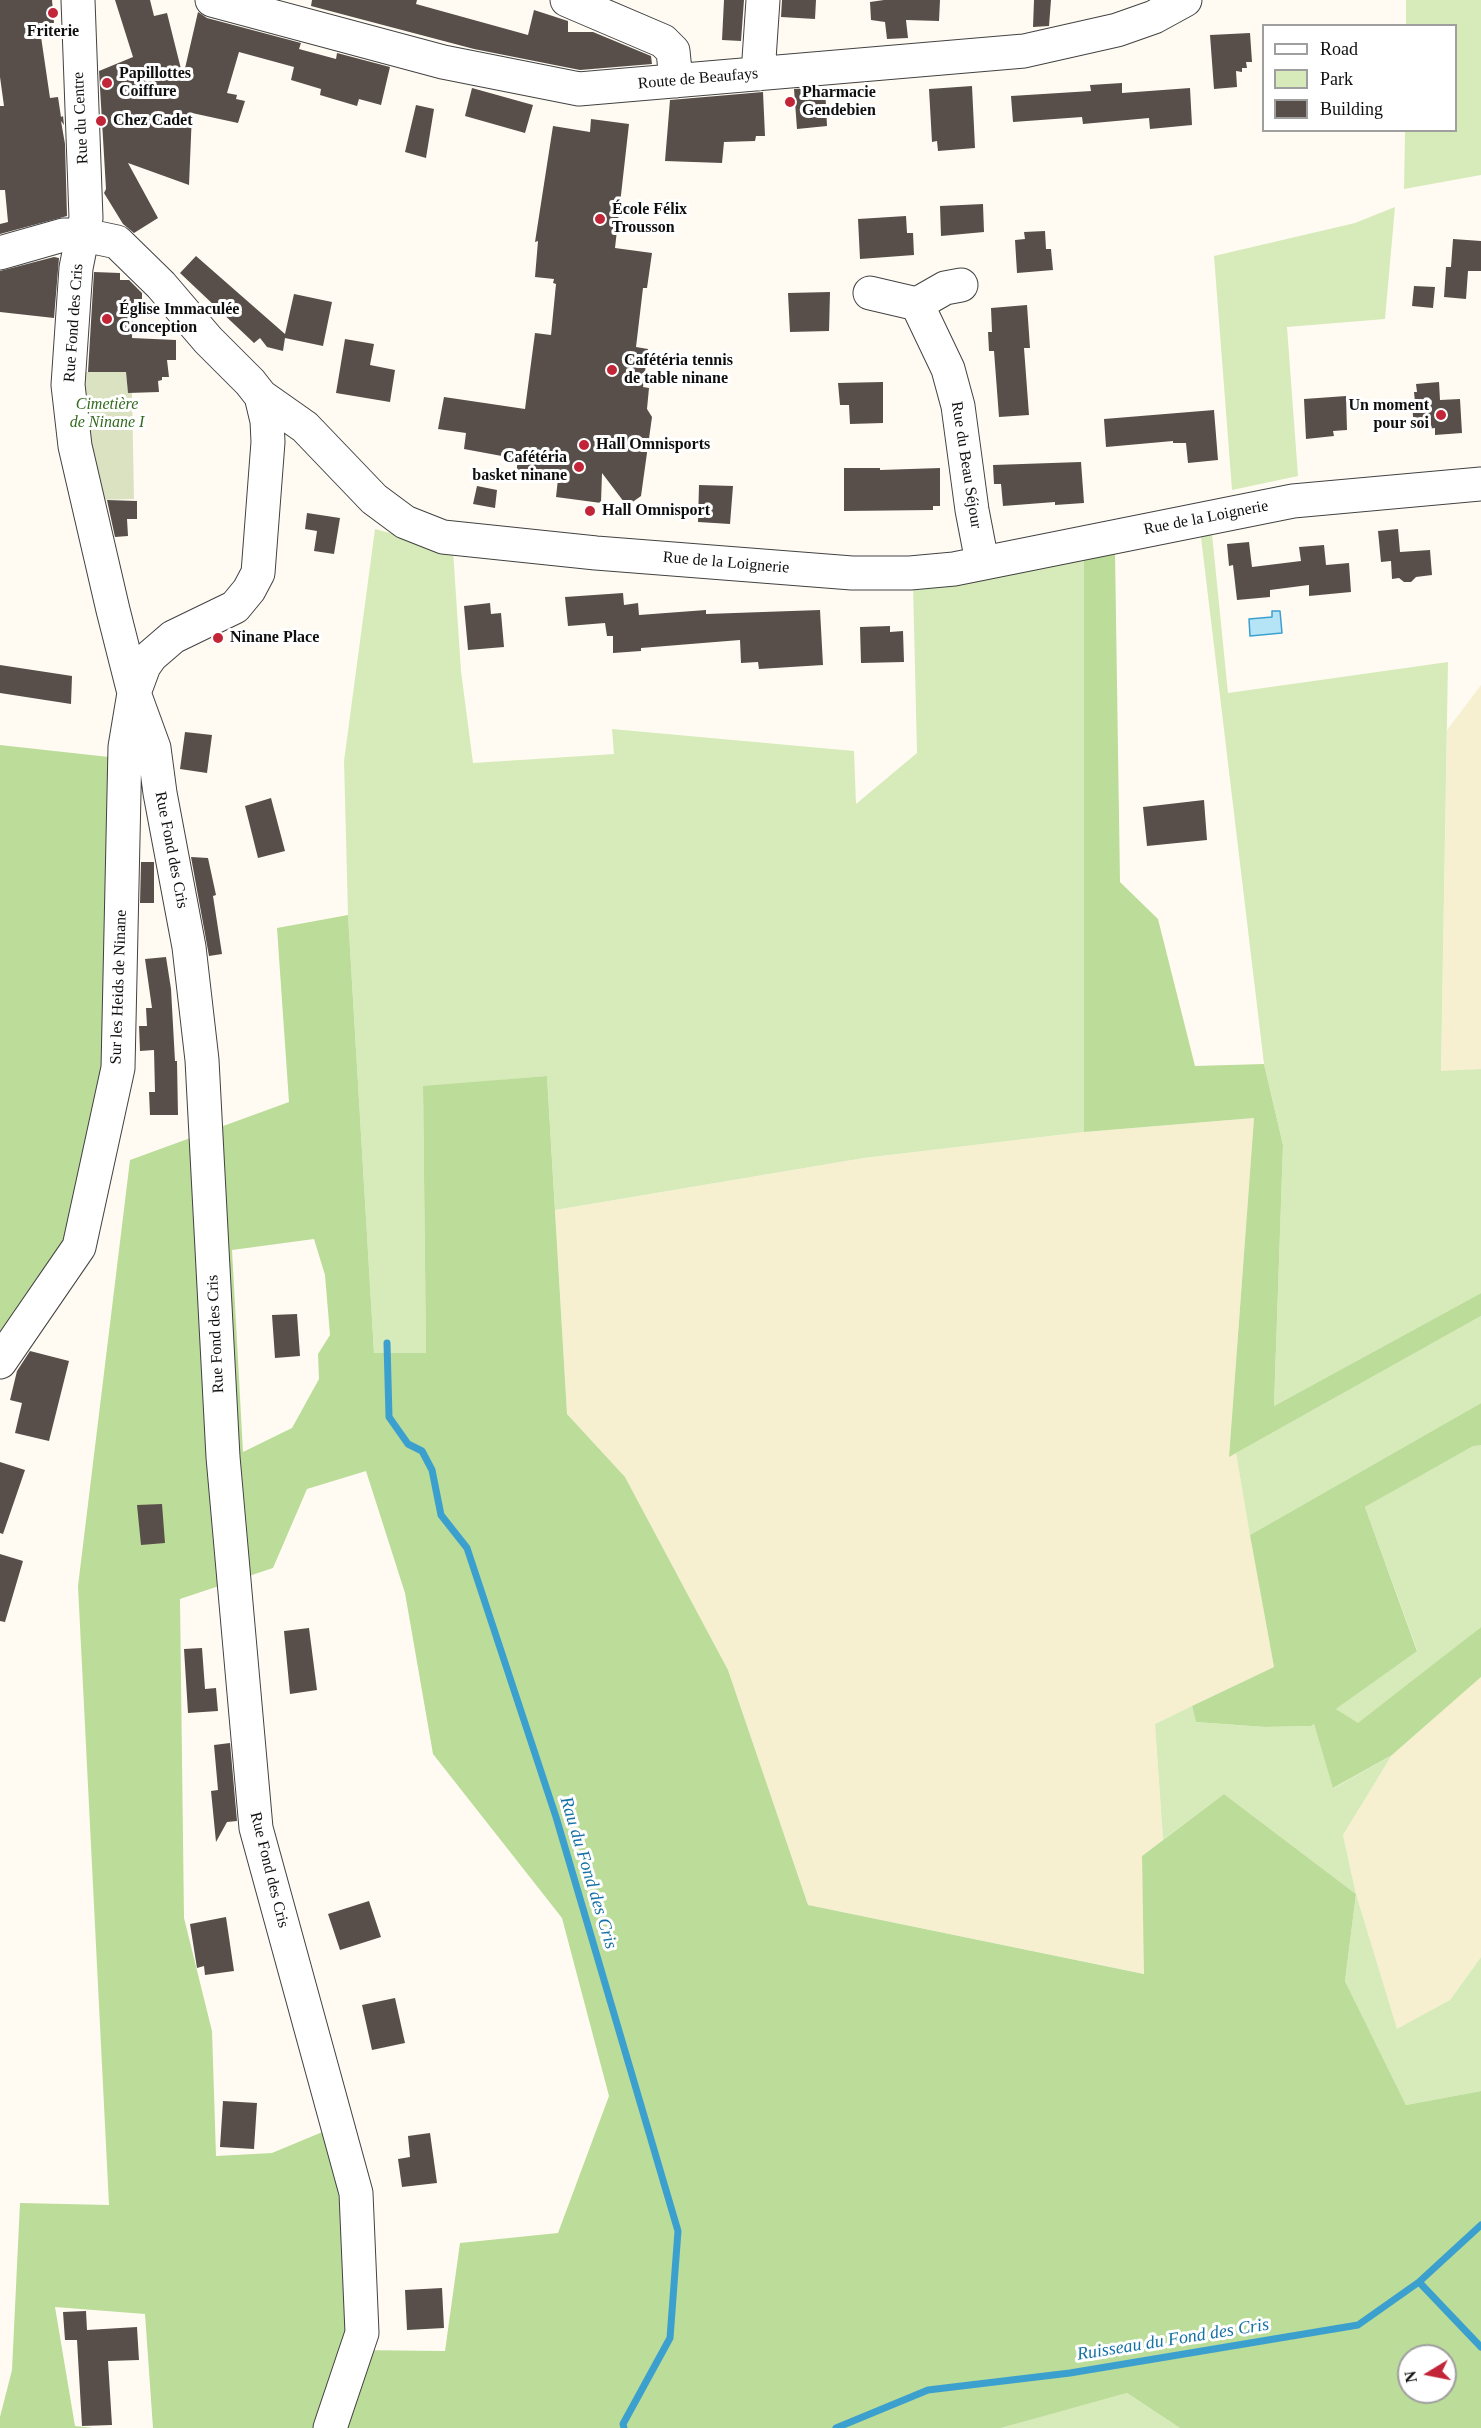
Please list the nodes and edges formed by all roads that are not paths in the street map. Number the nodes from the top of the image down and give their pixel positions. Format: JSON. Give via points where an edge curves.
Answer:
{"nodes":[{"id":1,"x":78,"y":0,"type":"edge"},
{"id":2,"x":212,"y":0,"type":"edge"},
{"id":3,"x":567,"y":0,"type":"edge"},
{"id":4,"x":762,"y":0,"type":"edge"},
{"id":5,"x":1185,"y":0,"type":"edge"},
{"id":6,"x":758,"y":74,"type":"junction"},
{"id":7,"x":676,"y":81,"type":"junction"},
{"id":8,"x":84,"y":235,"type":"junction"},
{"id":9,"x":0,"y":253,"type":"edge"},
{"id":10,"x":961,"y":285,"type":"dead end"},
{"id":11,"x":870,"y":293,"type":"dead end"},
{"id":12,"x":917,"y":304,"type":"junction"},
{"id":13,"x":261,"y":396,"type":"junction"},
{"id":14,"x":305,"y":427,"type":"junction"},
{"id":15,"x":267,"y":455,"type":"junction"},
{"id":16,"x":1481,"y":484,"type":"edge"},
{"id":17,"x":982,"y":562,"type":"junction"},
{"id":18,"x":113,"y":610,"type":"junction"},
{"id":19,"x":173,"y":637,"type":"junction"},
{"id":20,"x":134,"y":693,"type":"junction"},
{"id":21,"x":0,"y":1362,"type":"edge"},
{"id":22,"x":330,"y":2428,"type":"edge"}],
"edges":[{"from":1,"to":8,"type":"street","name":"Rue du Centre"},
{"from":2,"to":7,"type":"street","name":"Route de Beaufays","via":[[443,62],[579,89]]},
{"from":3,"to":7,"type":"street","via":[[663,41],[673,51]]},
{"from":4,"to":6,"type":"street"},
{"from":5,"to":6,"type":"street","name":"Route de Beaufays","via":[[1154,17],[1117,30],[1024,51]]},
{"from":6,"to":7,"type":"street","name":"Route de Beaufays"},
{"from":8,"to":9,"type":"street","name":"Rue de la Loignerie","via":[[63,235]]},
{"from":8,"to":13,"type":"street","name":"Rue de la Loignerie","via":[[117,242]]},
{"from":8,"to":18,"type":"street","name":"Rue Fond des Cris","via":[[76,268],[68,385],[75,446]]},
{"from":10,"to":12,"type":"street","via":[[945,288]]},
{"from":11,"to":12,"type":"street"},
{"from":12,"to":17,"type":"street","name":"Rue du Beau Séjour","via":[[948,369],[958,406]]},
{"from":13,"to":14,"type":"street","name":"Rue de la Loignerie"},
{"from":13,"to":15,"type":"street","via":[[267,421]]},
{"from":14,"to":15,"type":"street","via":[[276,436]]},
{"from":14,"to":17,"type":"street","name":"Rue de la Loignerie","via":[[374,499],[405,522],[442,537],[852,573],[910,573]]},
{"from":15,"to":19,"type":"street","via":[[258,573],[235,607]]},
{"from":16,"to":17,"type":"street","name":"Rue de la Loignerie","via":[[1293,501]]},
{"from":18,"to":19,"type":"street","via":[[130,624]]},
{"from":18,"to":20,"type":"street","name":"Rue Fond des Cris"},
{"from":19,"to":20,"type":"street","via":[[144,666]]},
{"from":20,"to":21,"type":"street","name":"Sur les Heids de Ninane","via":[[125,747],[118,1068],[79,1247]]},
{"from":20,"to":22,"type":"street","name":"Rue Fond des Cris","via":[[154,748],[189,947],[202,1060],[222,1446],[256,1828],[356,2193],[362,2333]]}]}
